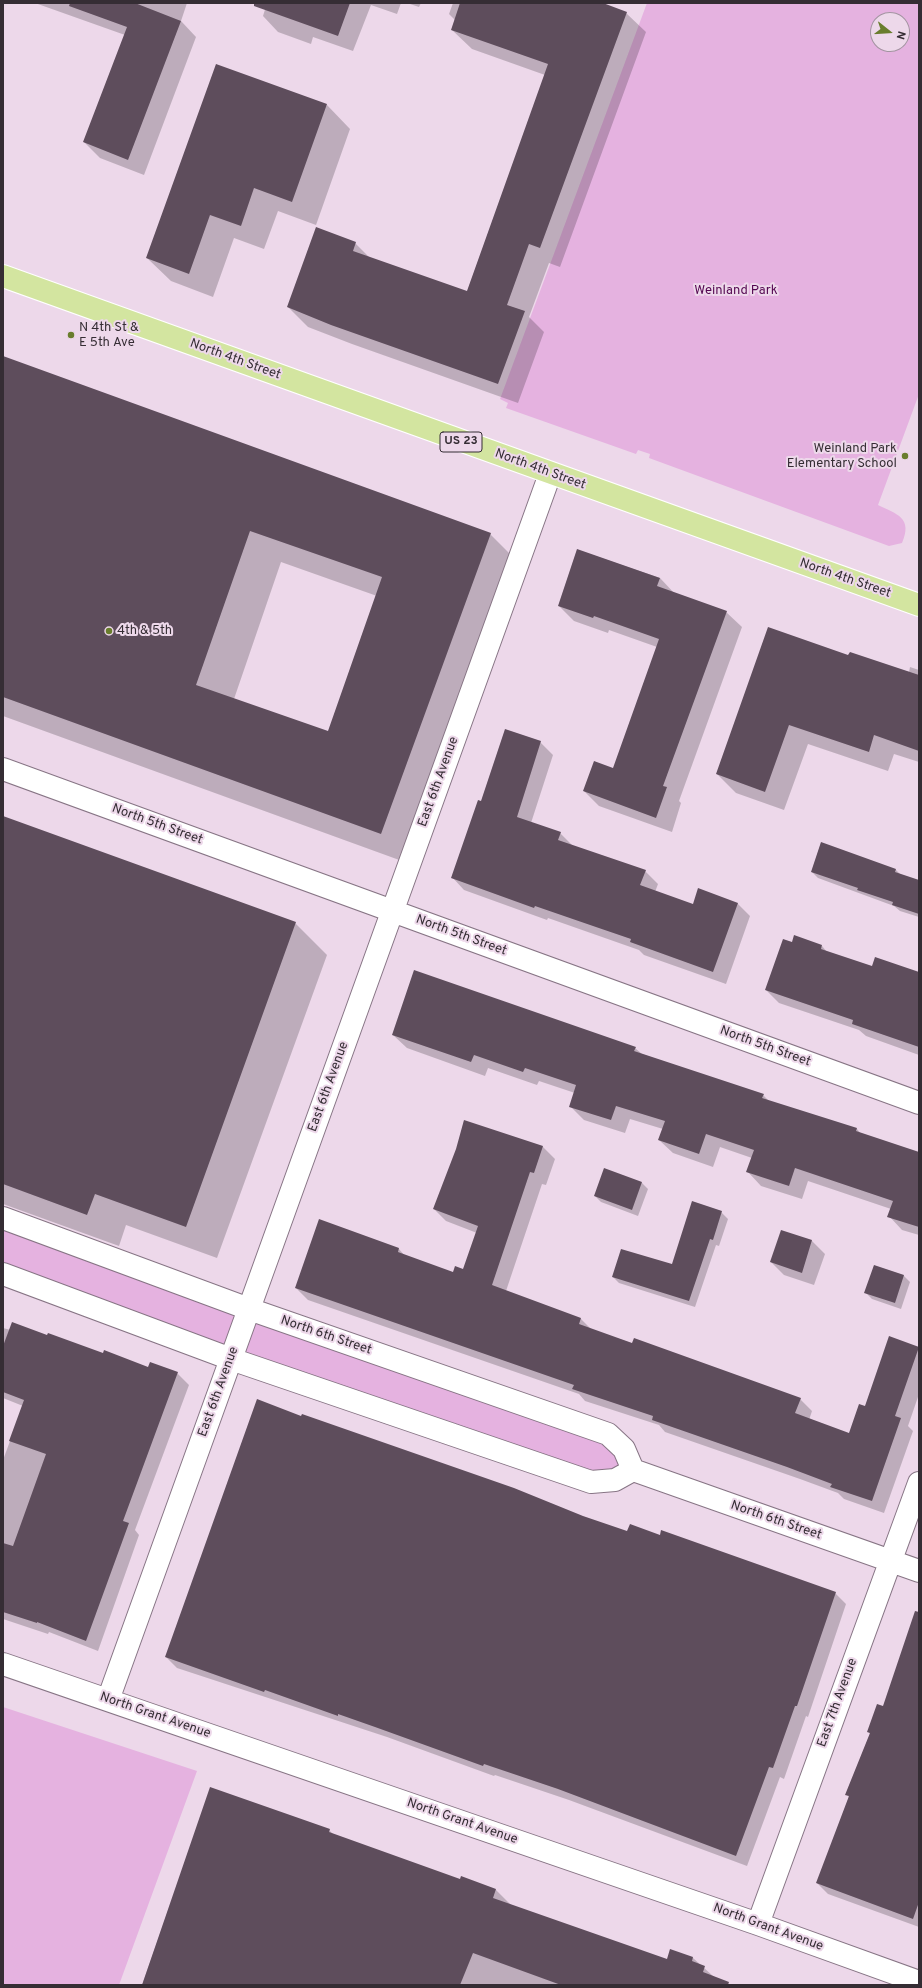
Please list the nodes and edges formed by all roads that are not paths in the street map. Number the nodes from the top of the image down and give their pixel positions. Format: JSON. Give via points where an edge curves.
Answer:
{"nodes":[{"id":1,"x":3,"y":276,"type":"edge"},
{"id":2,"x":550,"y":474,"type":"junction"},
{"id":3,"x":919,"y":605,"type":"edge"},
{"id":4,"x":3,"y":769,"type":"edge"},
{"id":5,"x":392,"y":911,"type":"junction"},
{"id":6,"x":919,"y":1103,"type":"edge"},
{"id":7,"x":3,"y":1218,"type":"edge"},
{"id":8,"x":3,"y":1274,"type":"edge"},
{"id":9,"x":249,"y":1309,"type":"junction"},
{"id":10,"x":231,"y":1359,"type":"junction"},
{"id":11,"x":633,"y":1470,"type":"junction"},
{"id":12,"x":919,"y":1483,"type":"edge"},
{"id":13,"x":891,"y":1560,"type":"junction"},
{"id":14,"x":919,"y":1571,"type":"edge"},
{"id":15,"x":3,"y":1664,"type":"edge"},
{"id":16,"x":108,"y":1700,"type":"junction"},
{"id":17,"x":758,"y":1924,"type":"junction"},
{"id":18,"x":919,"y":1982,"type":"edge"}],
"edges":[{"from":1,"to":2,"type":"main road","name":"North 4th Street","number":"US 23"},
{"from":2,"to":3,"type":"main road","name":"North 4th Street","number":"US 23"},
{"from":2,"to":5,"type":"street","name":"East 6th Avenue"},
{"from":4,"to":5,"type":"street","name":"North 5th Street"},
{"from":5,"to":6,"type":"street","name":"North 5th Street"},
{"from":5,"to":9,"type":"street","name":"East 6th Avenue"},
{"from":7,"to":9,"type":"street","name":"North 6th Street"},
{"from":8,"to":10,"type":"street"},
{"from":9,"to":10,"type":"street","name":"East 6th Avenue"},
{"from":9,"to":11,"type":"street","name":"North 6th Street","via":[[608,1434],[624,1449]]},
{"from":10,"to":11,"type":"street","via":[[592,1482],[615,1480]]},
{"from":10,"to":16,"type":"street","name":"East 6th Avenue"},
{"from":11,"to":13,"type":"street","name":"North 6th Street"},
{"from":12,"to":13,"type":"street","name":"East 7th Avenue"},
{"from":13,"to":14,"type":"street","name":"North 6th Street"},
{"from":13,"to":17,"type":"street","name":"East 7th Avenue"},
{"from":15,"to":16,"type":"street","name":"North Grant Avenue"},
{"from":16,"to":17,"type":"street","name":"North Grant Avenue"},
{"from":17,"to":18,"type":"street","name":"North Grant Avenue"}]}
